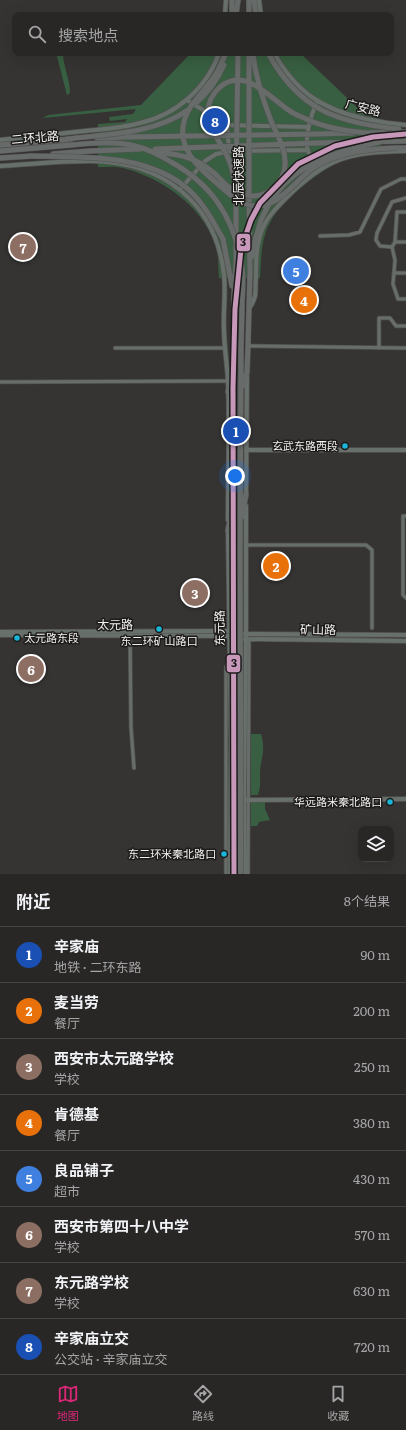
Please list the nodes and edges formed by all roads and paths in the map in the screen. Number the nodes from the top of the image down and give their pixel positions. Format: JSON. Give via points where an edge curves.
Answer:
{"nodes":[{"id":1,"x":226,"y":0,"type":"edge"},
{"id":2,"x":232,"y":0,"type":"edge"},
{"id":3,"x":238,"y":0,"type":"edge"},
{"id":4,"x":249,"y":0,"type":"edge"},
{"id":5,"x":254,"y":0,"type":"edge"},
{"id":6,"x":259,"y":0,"type":"edge"},
{"id":7,"x":225,"y":12,"type":"edge"},
{"id":8,"x":232,"y":12,"type":"edge"},
{"id":9,"x":237,"y":12,"type":"edge"},
{"id":10,"x":249,"y":12,"type":"edge"},
{"id":11,"x":256,"y":12,"type":"edge"},
{"id":12,"x":261,"y":12,"type":"edge"},
{"id":13,"x":218,"y":56,"type":"edge"},
{"id":14,"x":224,"y":56,"type":"edge"},
{"id":15,"x":228,"y":56,"type":"edge"},
{"id":16,"x":238,"y":56,"type":"edge"},
{"id":17,"x":249,"y":56,"type":"edge"},
{"id":18,"x":254,"y":56,"type":"edge"},
{"id":19,"x":270,"y":56,"type":"edge"},
{"id":20,"x":276,"y":56,"type":"edge"},
{"id":21,"x":187,"y":100,"type":"junction"},
{"id":22,"x":317,"y":101,"type":"junction"},
{"id":23,"x":227,"y":124,"type":"junction"},
{"id":24,"x":406,"y":125,"type":"edge"},
{"id":25,"x":308,"y":127,"type":"junction"},
{"id":26,"x":399,"y":131,"type":"junction"},
{"id":27,"x":406,"y":131,"type":"edge"},
{"id":28,"x":368,"y":133,"type":"junction"},
{"id":29,"x":67,"y":139,"type":"junction"},
{"id":30,"x":0,"y":140,"type":"edge"},
{"id":31,"x":383,"y":141,"type":"junction"},
{"id":32,"x":406,"y":141,"type":"edge"},
{"id":33,"x":0,"y":145,"type":"edge"},
{"id":34,"x":406,"y":148,"type":"edge"},
{"id":35,"x":139,"y":150,"type":"junction"},
{"id":36,"x":308,"y":150,"type":"junction"},
{"id":37,"x":0,"y":151,"type":"edge"},
{"id":38,"x":229,"y":151,"type":"junction"},
{"id":39,"x":406,"y":151,"type":"edge"},
{"id":40,"x":29,"y":156,"type":"junction"},
{"id":41,"x":0,"y":158,"type":"edge"},
{"id":42,"x":0,"y":166,"type":"edge"},
{"id":43,"x":320,"y":169,"type":"junction"},
{"id":44,"x":406,"y":179,"type":"edge"},
{"id":45,"x":180,"y":189,"type":"junction"},
{"id":46,"x":236,"y":190,"type":"junction"},
{"id":47,"x":406,"y":198,"type":"edge"},
{"id":48,"x":406,"y":212,"type":"edge"},
{"id":49,"x":320,"y":236,"type":"dead end"},
{"id":50,"x":395,"y":242,"type":"junction"},
{"id":51,"x":406,"y":242,"type":"edge"},
{"id":52,"x":392,"y":247,"type":"junction"},
{"id":53,"x":250,"y":272,"type":"junction"},
{"id":54,"x":394,"y":273,"type":"junction"},
{"id":55,"x":406,"y":273,"type":"edge"},
{"id":56,"x":234,"y":295,"type":"junction"},
{"id":57,"x":406,"y":299,"type":"edge"},
{"id":58,"x":249,"y":311,"type":"junction"},
{"id":59,"x":406,"y":326,"type":"edge"},
{"id":60,"x":248,"y":346,"type":"junction"},
{"id":61,"x":115,"y":348,"type":"dead end"},
{"id":62,"x":225,"y":348,"type":"junction"},
{"id":63,"x":379,"y":348,"type":"junction"},
{"id":64,"x":406,"y":348,"type":"edge"},
{"id":65,"x":234,"y":370,"type":"junction"},
{"id":66,"x":247,"y":372,"type":"junction"},
{"id":67,"x":228,"y":381,"type":"junction"},
{"id":68,"x":0,"y":382,"type":"edge"},
{"id":69,"x":228,"y":392,"type":"junction"},
{"id":70,"x":240,"y":393,"type":"junction"},
{"id":71,"x":246,"y":450,"type":"junction"},
{"id":72,"x":406,"y":450,"type":"edge"},
{"id":73,"x":235,"y":493,"type":"junction"},
{"id":74,"x":246,"y":494,"type":"junction"},
{"id":75,"x":406,"y":516,"type":"edge"},
{"id":76,"x":228,"y":531,"type":"junction"},
{"id":77,"x":240,"y":532,"type":"junction"},
{"id":78,"x":246,"y":545,"type":"junction"},
{"id":79,"x":237,"y":561,"type":"junction"},
{"id":80,"x":406,"y":598,"type":"edge"},
{"id":81,"x":372,"y":628,"type":"dead end"},
{"id":82,"x":0,"y":632,"type":"edge"},
{"id":83,"x":230,"y":633,"type":"junction"},
{"id":84,"x":246,"y":634,"type":"junction"},
{"id":85,"x":0,"y":635,"type":"edge"},
{"id":86,"x":130,"y":635,"type":"junction"},
{"id":87,"x":406,"y":635,"type":"edge"},
{"id":88,"x":246,"y":639,"type":"junction"},
{"id":89,"x":406,"y":641,"type":"edge"},
{"id":90,"x":134,"y":768,"type":"dead end"},
{"id":91,"x":246,"y":799,"type":"junction"},
{"id":92,"x":406,"y":799,"type":"edge"},
{"id":93,"x":228,"y":800,"type":"junction"},
{"id":94,"x":226,"y":874,"type":"edge"},
{"id":95,"x":230,"y":874,"type":"edge"},
{"id":96,"x":236,"y":874,"type":"edge"},
{"id":97,"x":241,"y":874,"type":"edge"},
{"id":98,"x":245,"y":874,"type":"edge"},
{"id":99,"x":248,"y":874,"type":"edge"}],
"edges":[{"from":1,"to":7,"type":"main road"},
{"from":2,"to":8,"type":"highway"},
{"from":3,"to":9,"type":"highway"},
{"from":4,"to":10,"type":"highway"},
{"from":5,"to":11,"type":"highway"},
{"from":6,"to":12,"type":"main road"},
{"from":13,"to":21,"type":"main road","via":[[205,80]]},
{"from":14,"to":34,"type":"highway","bridge":true,"via":[[214,77],[186,115],[183,135],[186,150],[196,164],[238,201],[252,206],[273,203],[314,168],[334,157],[358,151]]},
{"from":15,"to":29,"type":"highway","bridge":true,"via":[[219,76],[205,96],[180,115],[146,128]]},
{"from":16,"to":46,"type":"highway","name":"北辰快速路","bridge":true},
{"from":17,"to":53,"type":"highway","name":"北辰快速路","bridge":true},
{"from":18,"to":35,"type":"highway","bridge":true,"via":[[285,163],[279,183],[272,190],[260,196],[242,194],[228,187],[206,166],[191,158]]},
{"from":19,"to":26,"type":"highway","bridge":true,"via":[[296,93],[321,110],[361,124]]},
{"from":20,"to":22,"type":"main road","name":"广安路","via":[[295,83]]},
{"from":21,"to":23,"type":"main road"},
{"from":21,"to":30,"type":"main road","via":[[171,111],[141,123]]},
{"from":22,"to":24,"type":"main road","name":"广安路","via":[[347,116]]},
{"from":22,"to":25,"type":"main road"},
{"from":23,"to":25,"type":"main road"},
{"from":23,"to":38,"type":"main road"},
{"from":25,"to":36,"type":"main road"},
{"from":26,"to":27,"type":"highway"},
{"from":26,"to":28,"type":"highway"},
{"from":28,"to":29,"type":"highway","bridge":true},
{"from":28,"to":46,"type":"highway","bridge":true,"via":[[338,130],[316,123],[292,113],[250,82],[233,80],[215,91],[208,109],[208,119],[229,159]]},
{"from":29,"to":33,"type":"highway"},
{"from":31,"to":32,"type":"highway"},
{"from":31,"to":35,"type":"highway","bridge":true},
{"from":31,"to":53,"type":"highway","bridge":true,"via":[[323,158],[302,169],[287,181],[271,201],[261,220]]},
{"from":35,"to":40,"type":"highway","bridge":true},
{"from":36,"to":38,"type":"main road"},
{"from":36,"to":43,"type":"main road"},
{"from":37,"to":70,"type":"highway","name":"二环北路","bridge":true,"via":[[71,145],[135,146],[179,166],[208,190],[224,212],[235,237],[241,261],[243,287]]},
{"from":38,"to":45,"type":"main road","via":[[216,154],[205,161]]},
{"from":39,"to":43,"type":"main road","via":[[361,154],[344,158]]},
{"from":40,"to":41,"type":"highway","name":"二环北路"},
{"from":40,"to":56,"type":"highway","bridge":true,"via":[[91,157],[125,161],[171,178],[190,191],[216,226],[223,239]]},
{"from":42,"to":45,"type":"main road","name":"东元路","via":[[91,161],[111,163],[147,172]]},
{"from":43,"to":58,"type":"main road","via":[[297,186],[264,225],[256,252],[255,295]]},
{"from":44,"to":49,"type":"street","via":[[381,189],[360,232]]},
{"from":45,"to":62,"type":"main road","name":"东元路","via":[[194,202],[215,237],[224,276]]},
{"from":46,"to":56,"type":"highway","name":"北辰快速路"},
{"from":47,"to":52,"type":"street","via":[[392,202],[377,233],[376,240],[380,246]]},
{"from":48,"to":50,"type":"street","via":[[397,212]]},
{"from":50,"to":51,"type":"street"},
{"from":50,"to":52,"type":"street"},
{"from":52,"to":54,"type":"street"},
{"from":53,"to":58,"type":"highway","name":"北辰快速路"},
{"from":54,"to":55,"type":"street"},
{"from":54,"to":57,"type":"street","via":[[393,284],[398,299]]},
{"from":56,"to":65,"type":"highway"},
{"from":58,"to":60,"type":"highway","name":"北辰快速路"},
{"from":59,"to":63,"type":"street","via":[[396,326],[390,318],[379,318]]},
{"from":60,"to":63,"type":"street"},
{"from":60,"to":66,"type":"highway","name":"北辰快速路"},
{"from":61,"to":62,"type":"street"},
{"from":62,"to":67,"type":"main road","name":"东元路"},
{"from":63,"to":64,"type":"street"},
{"from":65,"to":69,"type":"highway"},
{"from":65,"to":73,"type":"highway"},
{"from":66,"to":70,"type":"highway","name":"北辰快速路"},
{"from":66,"to":71,"type":"main road","name":"东元路"},
{"from":67,"to":68,"type":"street"},
{"from":67,"to":69,"type":"main road","name":"东元路"},
{"from":69,"to":76,"type":"main road","name":"东元路"},
{"from":70,"to":77,"type":"highway","name":"二环北路"},
{"from":71,"to":72,"type":"main road"},
{"from":71,"to":74,"type":"main road","name":"东元路"},
{"from":73,"to":76,"type":"highway"},
{"from":73,"to":79,"type":"highway"},
{"from":74,"to":77,"type":"highway"},
{"from":74,"to":78,"type":"main road","name":"东元路"},
{"from":75,"to":80,"type":"street","via":[[403,516],[403,595]]},
{"from":76,"to":83,"type":"main road","name":"东元路"},
{"from":77,"to":79,"type":"highway"},
{"from":78,"to":81,"type":"street","via":[[366,545],[372,550]]},
{"from":78,"to":84,"type":"main road","name":"东元路"},
{"from":79,"to":96,"type":"highway","bridge":true},
{"from":79,"to":97,"type":"highway","bridge":true},
{"from":82,"to":83,"type":"main road","name":"太元路"},
{"from":83,"to":84,"type":"main road","name":"矿山路"},
{"from":83,"to":86,"type":"main road","name":"太元路"},
{"from":83,"to":88,"type":"main road","name":"矿山路"},
{"from":83,"to":93,"type":"main road","name":"东元路"},
{"from":84,"to":87,"type":"main road","name":"矿山路"},
{"from":84,"to":88,"type":"main road","name":"东元路"},
{"from":85,"to":86,"type":"main road","name":"太元路"},
{"from":86,"to":90,"type":"street"},
{"from":88,"to":89,"type":"main road","name":"矿山路"},
{"from":88,"to":91,"type":"main road","name":"东元路"},
{"from":91,"to":92,"type":"main road"},
{"from":91,"to":93,"type":"main road"},
{"from":91,"to":98,"type":"main road","name":"东元路"},
{"from":91,"to":99,"type":"street"},
{"from":93,"to":94,"type":"street"},
{"from":93,"to":95,"type":"main road","name":"东元路"}]}
